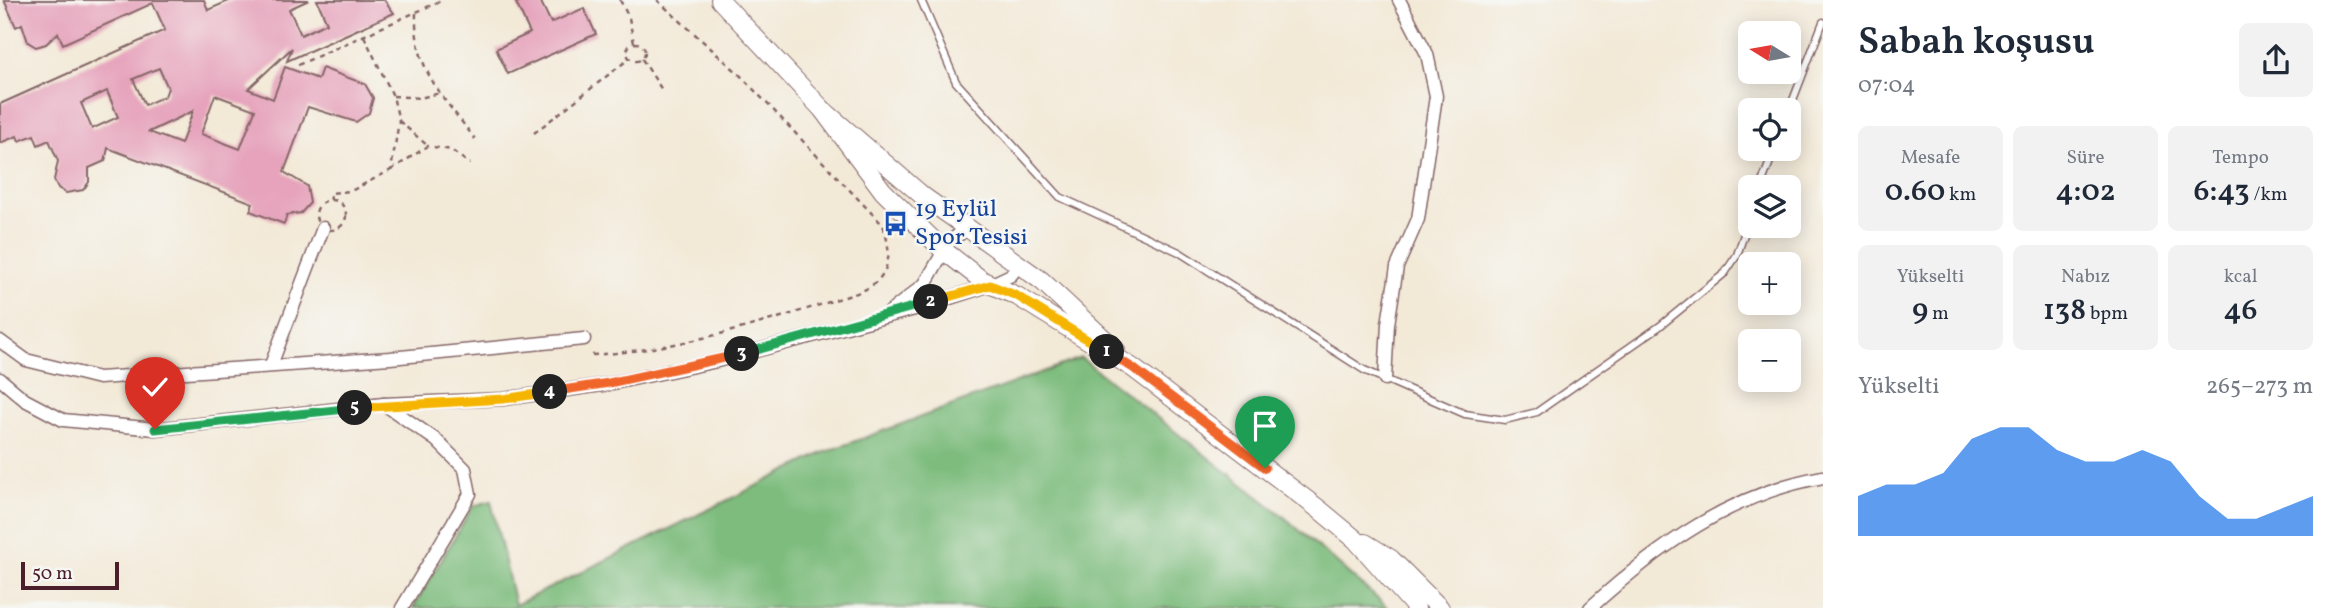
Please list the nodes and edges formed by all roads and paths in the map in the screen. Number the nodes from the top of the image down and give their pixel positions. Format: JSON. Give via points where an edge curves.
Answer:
{"nodes":[{"id":1,"x":443,"y":0,"type":"edge"},
{"id":2,"x":620,"y":0,"type":"edge"},
{"id":3,"x":657,"y":0,"type":"edge"},
{"id":4,"x":720,"y":0,"type":"edge"},
{"id":5,"x":921,"y":0,"type":"edge"},
{"id":6,"x":1399,"y":0,"type":"edge"},
{"id":7,"x":416,"y":12,"type":"junction"},
{"id":8,"x":1823,"y":22,"type":"edge"},
{"id":9,"x":364,"y":36,"type":"junction"},
{"id":10,"x":635,"y":43,"type":"junction"},
{"id":11,"x":630,"y":58,"type":"junction"},
{"id":12,"x":642,"y":59,"type":"junction"},
{"id":13,"x":298,"y":65,"type":"dead end"},
{"id":14,"x":662,"y":90,"type":"dead end"},
{"id":15,"x":440,"y":93,"type":"junction"},
{"id":16,"x":393,"y":96,"type":"junction"},
{"id":17,"x":1794,"y":98,"type":"edge"},
{"id":18,"x":822,"y":109,"type":"junction"},
{"id":19,"x":399,"y":121,"type":"junction"},
{"id":20,"x":534,"y":133,"type":"dead end"},
{"id":21,"x":475,"y":139,"type":"dead end"},
{"id":22,"x":428,"y":146,"type":"junction"},
{"id":23,"x":470,"y":164,"type":"dead end"},
{"id":24,"x":391,"y":170,"type":"junction"},
{"id":25,"x":331,"y":200,"type":"junction"},
{"id":26,"x":969,"y":227,"type":"junction"},
{"id":27,"x":323,"y":228,"type":"junction"},
{"id":28,"x":1743,"y":238,"type":"edge"},
{"id":29,"x":943,"y":250,"type":"junction"},
{"id":30,"x":1020,"y":264,"type":"junction"},
{"id":31,"x":990,"y":285,"type":"junction"},
{"id":32,"x":884,"y":316,"type":"junction"},
{"id":33,"x":584,"y":339,"type":"dead end"},
{"id":34,"x":0,"y":341,"type":"edge"},
{"id":35,"x":592,"y":355,"type":"dead end"},
{"id":36,"x":271,"y":365,"type":"junction"},
{"id":37,"x":1133,"y":368,"type":"junction"},
{"id":38,"x":0,"y":379,"type":"edge"},
{"id":39,"x":1385,"y":379,"type":"junction"},
{"id":40,"x":384,"y":404,"type":"junction"},
{"id":41,"x":1823,"y":477,"type":"edge"},
{"id":42,"x":1355,"y":539,"type":"junction"},
{"id":43,"x":402,"y":608,"type":"edge"},
{"id":44,"x":1416,"y":608,"type":"edge"},
{"id":45,"x":1440,"y":608,"type":"edge"},
{"id":46,"x":1590,"y":608,"type":"edge"}],
"edges":[{"from":1,"to":7,"type":"path"},
{"from":2,"to":10,"type":"path"},
{"from":3,"to":35,"type":"path","via":[[737,72],[883,225],[888,263],[869,288],[796,313],[655,349]]},
{"from":4,"to":18,"type":"main road"},
{"from":5,"to":39,"type":"lane","via":[[956,82],[1060,197],[1179,251]]},
{"from":6,"to":39,"type":"street","via":[[1427,54],[1436,96],[1418,219],[1397,267]]},
{"from":7,"to":9,"type":"path"},
{"from":7,"to":15,"type":"path","via":[[421,62]]},
{"from":8,"to":17,"type":"lane"},
{"from":9,"to":13,"type":"path"},
{"from":9,"to":16,"type":"path"},
{"from":10,"to":11,"type":"path","via":[[628,49]]},
{"from":10,"to":12,"type":"path","via":[[644,48]]},
{"from":11,"to":12,"type":"path"},
{"from":11,"to":20,"type":"path"},
{"from":12,"to":14,"type":"path"},
{"from":15,"to":16,"type":"path","via":[[420,98]]},
{"from":15,"to":21,"type":"path"},
{"from":16,"to":19,"type":"path"},
{"from":18,"to":26,"type":"main road","via":[[924,197]]},
{"from":18,"to":29,"type":"main road","via":[[883,191]]},
{"from":19,"to":22,"type":"path"},
{"from":19,"to":24,"type":"path"},
{"from":22,"to":23,"type":"path","via":[[451,150]]},
{"from":22,"to":24,"type":"path"},
{"from":24,"to":25,"type":"path","via":[[351,191],[330,193]]},
{"from":25,"to":27,"type":"path","via":[[316,211]]},
{"from":25,"to":27,"type":"path","via":[[342,204],[345,219],[338,228]]},
{"from":26,"to":29,"type":"street"},
{"from":26,"to":30,"type":"main road"},
{"from":27,"to":36,"type":"street"},
{"from":28,"to":39,"type":"lane","via":[[1725,273],[1660,326],[1536,412],[1505,420],[1465,414]]},
{"from":29,"to":31,"type":"main road"},
{"from":29,"to":32,"type":"street","via":[[925,284]]},
{"from":30,"to":31,"type":"street","via":[[1011,275]]},
{"from":30,"to":37,"type":"main road"},
{"from":31,"to":32,"type":"street"},
{"from":31,"to":37,"type":"main road","via":[[1017,296]]},
{"from":32,"to":40,"type":"street","via":[[718,361],[609,383],[503,399]]},
{"from":33,"to":36,"type":"street"},
{"from":34,"to":36,"type":"street","via":[[26,360],[99,377]]},
{"from":37,"to":42,"type":"main road"},
{"from":38,"to":40,"type":"street","via":[[25,400],[64,421],[155,429]]},
{"from":40,"to":43,"type":"street","via":[[436,440],[465,469],[470,494]]},
{"from":41,"to":46,"type":"street","via":[[1787,483],[1738,502],[1686,531]]},
{"from":42,"to":44,"type":"main road"},
{"from":42,"to":45,"type":"main road","via":[[1391,559]]}]}
